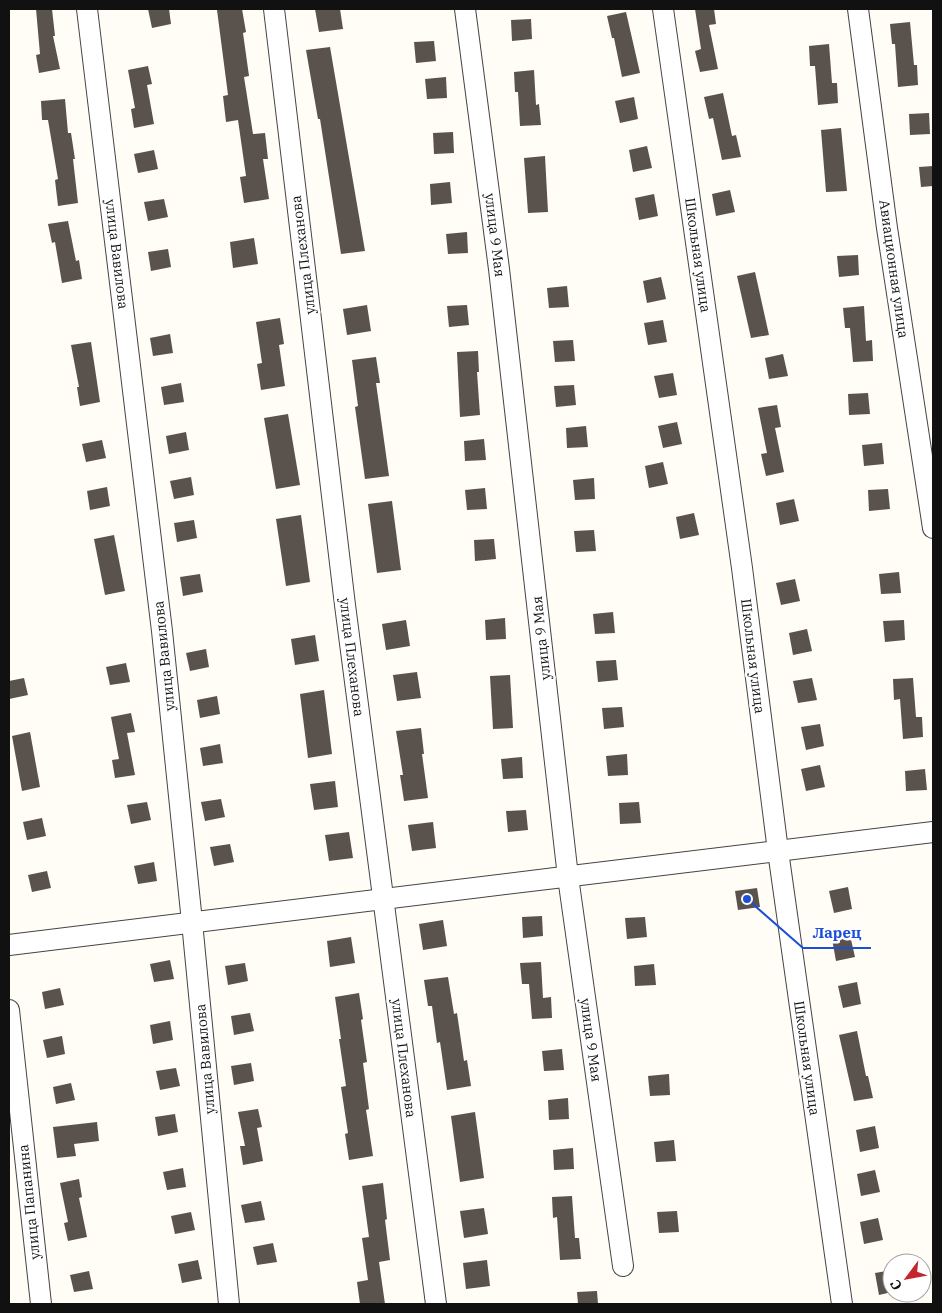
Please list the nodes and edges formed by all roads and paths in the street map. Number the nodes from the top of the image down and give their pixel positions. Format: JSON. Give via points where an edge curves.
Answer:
{"nodes":[{"id":1,"x":87,"y":9,"type":"edge"},
{"id":2,"x":274,"y":9,"type":"edge"},
{"id":3,"x":465,"y":9,"type":"edge"},
{"id":4,"x":663,"y":9,"type":"edge"},
{"id":5,"x":858,"y":9,"type":"edge"},
{"id":6,"x":933,"y":528,"type":"edge"},
{"id":7,"x":933,"y":832,"type":"edge"},
{"id":8,"x":778,"y":851,"type":"junction"},
{"id":9,"x":568,"y":877,"type":"junction"},
{"id":10,"x":384,"y":897,"type":"junction"},
{"id":11,"x":192,"y":922,"type":"junction"},
{"id":12,"x":9,"y":945,"type":"edge"},
{"id":13,"x":9,"y":1010,"type":"edge"},
{"id":14,"x":623,"y":1266,"type":"dead end"},
{"id":15,"x":41,"y":1304,"type":"edge"},
{"id":16,"x":228,"y":1304,"type":"edge"},
{"id":17,"x":436,"y":1304,"type":"edge"},
{"id":18,"x":842,"y":1304,"type":"edge"}],
"edges":[{"from":1,"to":11,"type":"street","name":"улица Вавилова","via":[[158,601]]},
{"from":2,"to":10,"type":"street","name":"улица Плеханова","via":[[345,605]]},
{"from":3,"to":9,"type":"street","name":"улица 9 Мая","via":[[499,269]]},
{"from":4,"to":8,"type":"street","name":"Школьная улица","via":[[742,568]]},
{"from":5,"to":6,"type":"street","name":"Авиационная улица","via":[[887,228]]},
{"from":7,"to":8,"type":"street"},
{"from":8,"to":9,"type":"street"},
{"from":8,"to":18,"type":"street","name":"Школьная улица"},
{"from":9,"to":10,"type":"street"},
{"from":9,"to":14,"type":"street","name":"улица 9 Мая"},
{"from":10,"to":11,"type":"street"},
{"from":10,"to":17,"type":"street","name":"улица Плеханова"},
{"from":11,"to":12,"type":"street"},
{"from":11,"to":16,"type":"street","name":"улица Вавилова"},
{"from":13,"to":15,"type":"street","name":"улица Папанина"}]}
